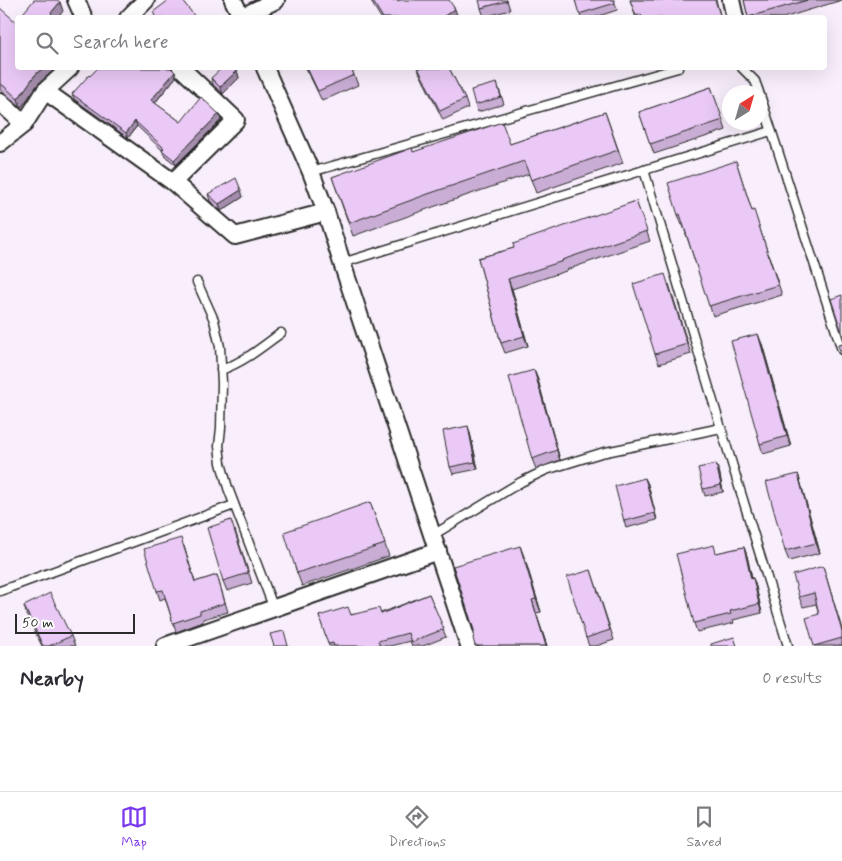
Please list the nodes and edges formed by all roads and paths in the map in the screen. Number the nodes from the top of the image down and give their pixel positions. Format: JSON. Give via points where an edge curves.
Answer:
{"nodes":[{"id":1,"x":76,"y":0,"type":"edge"},
{"id":2,"x":146,"y":0,"type":"edge"},
{"id":3,"x":233,"y":0,"type":"edge"},
{"id":4,"x":276,"y":0,"type":"edge"},
{"id":5,"x":731,"y":0,"type":"edge"},
{"id":6,"x":83,"y":15,"type":"edge"},
{"id":7,"x":131,"y":15,"type":"edge"},
{"id":8,"x":241,"y":15,"type":"edge"},
{"id":9,"x":246,"y":15,"type":"edge"},
{"id":10,"x":734,"y":15,"type":"edge"},
{"id":11,"x":68,"y":70,"type":"edge"},
{"id":12,"x":184,"y":70,"type":"edge"},
{"id":13,"x":266,"y":70,"type":"edge"},
{"id":14,"x":671,"y":70,"type":"edge"},
{"id":15,"x":744,"y":70,"type":"edge"},
{"id":16,"x":756,"y":85,"type":"edge"},
{"id":17,"x":46,"y":90,"type":"junction"},
{"id":18,"x":0,"y":102,"type":"edge"},
{"id":19,"x":767,"y":119,"type":"edge"},
{"id":20,"x":24,"y":124,"type":"junction"},
{"id":21,"x":771,"y":131,"type":"junction"},
{"id":22,"x":0,"y":143,"type":"edge"},
{"id":23,"x":644,"y":170,"type":"junction"},
{"id":24,"x":311,"y":172,"type":"junction"},
{"id":25,"x":173,"y":182,"type":"junction"},
{"id":26,"x":326,"y":212,"type":"junction"},
{"id":27,"x":342,"y":263,"type":"junction"},
{"id":28,"x":197,"y":282,"type":"dead end"},
{"id":29,"x":281,"y":333,"type":"dead end"},
{"id":30,"x":842,"y":350,"type":"edge"},
{"id":31,"x":221,"y":370,"type":"junction"},
{"id":32,"x":721,"y":428,"type":"junction"},
{"id":33,"x":234,"y":505,"type":"junction"},
{"id":34,"x":433,"y":535,"type":"junction"},
{"id":35,"x":438,"y":551,"type":"junction"},
{"id":36,"x":0,"y":592,"type":"edge"},
{"id":37,"x":274,"y":609,"type":"junction"},
{"id":38,"x":165,"y":646,"type":"edge"},
{"id":39,"x":469,"y":646,"type":"edge"},
{"id":40,"x":788,"y":646,"type":"edge"}],
"edges":[{"from":1,"to":6,"type":"street"},
{"from":2,"to":7,"type":"street"},
{"from":3,"to":8,"type":"street"},
{"from":4,"to":9,"type":"street"},
{"from":5,"to":10,"type":"street"},
{"from":11,"to":17,"type":"street"},
{"from":12,"to":25,"type":"street","via":[[236,120]]},
{"from":13,"to":24,"type":"street"},
{"from":14,"to":24,"type":"lane"},
{"from":15,"to":16,"type":"lane"},
{"from":17,"to":20,"type":"street"},
{"from":17,"to":25,"type":"street"},
{"from":18,"to":20,"type":"street"},
{"from":19,"to":21,"type":"lane"},
{"from":20,"to":22,"type":"street"},
{"from":21,"to":23,"type":"lane"},
{"from":21,"to":30,"type":"lane"},
{"from":23,"to":27,"type":"lane"},
{"from":23,"to":32,"type":"lane"},
{"from":24,"to":26,"type":"street"},
{"from":25,"to":26,"type":"street","via":[[235,236]]},
{"from":26,"to":27,"type":"street"},
{"from":27,"to":34,"type":"street"},
{"from":28,"to":31,"type":"lane","via":[[214,320]]},
{"from":29,"to":31,"type":"lane","via":[[247,358]]},
{"from":31,"to":33,"type":"lane","via":[[219,446]]},
{"from":32,"to":34,"type":"lane","via":[[601,453],[546,470]]},
{"from":32,"to":40,"type":"lane"},
{"from":33,"to":36,"type":"lane"},
{"from":33,"to":37,"type":"lane"},
{"from":34,"to":35,"type":"street"},
{"from":35,"to":37,"type":"street"},
{"from":35,"to":39,"type":"street"},
{"from":37,"to":38,"type":"street"}]}
